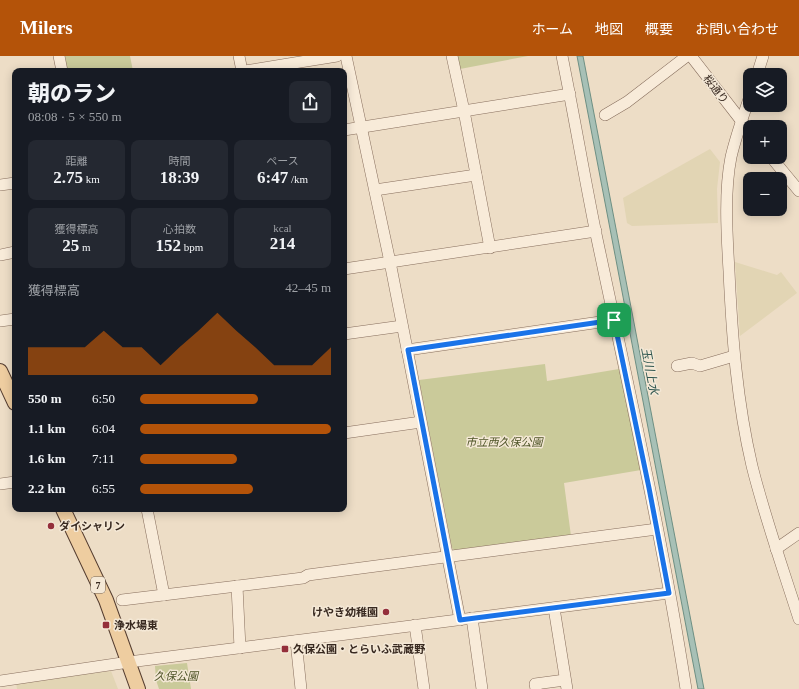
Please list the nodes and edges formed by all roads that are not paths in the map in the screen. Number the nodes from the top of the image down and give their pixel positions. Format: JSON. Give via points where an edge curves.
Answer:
{"nodes":[{"id":1,"x":59,"y":56,"type":"edge"},
{"id":2,"x":239,"y":56,"type":"edge"},
{"id":3,"x":337,"y":56,"type":"edge"},
{"id":4,"x":346,"y":56,"type":"edge"},
{"id":5,"x":452,"y":56,"type":"edge"},
{"id":6,"x":562,"y":56,"type":"edge"},
{"id":7,"x":687,"y":56,"type":"edge"},
{"id":8,"x":691,"y":56,"type":"edge"},
{"id":9,"x":763,"y":56,"type":"edge"},
{"id":10,"x":61,"y":68,"type":"edge"},
{"id":11,"x":241,"y":68,"type":"edge"},
{"id":12,"x":263,"y":68,"type":"edge"},
{"id":13,"x":759,"y":68,"type":"edge"},
{"id":14,"x":570,"y":94,"type":"junction"},
{"id":15,"x":464,"y":111,"type":"junction"},
{"id":16,"x":745,"y":112,"type":"edge"},
{"id":17,"x":605,"y":115,"type":"dead end"},
{"id":18,"x":742,"y":122,"type":"junction"},
{"id":19,"x":361,"y":128,"type":"junction"},
{"id":20,"x":347,"y":130,"type":"edge"},
{"id":21,"x":777,"y":164,"type":"edge"},
{"id":22,"x":476,"y":174,"type":"junction"},
{"id":23,"x":12,"y":183,"type":"edge"},
{"id":24,"x":0,"y":185,"type":"edge"},
{"id":25,"x":375,"y":190,"type":"junction"},
{"id":26,"x":799,"y":191,"type":"edge"},
{"id":27,"x":596,"y":232,"type":"junction"},
{"id":28,"x":490,"y":248,"type":"junction"},
{"id":29,"x":12,"y":253,"type":"edge"},
{"id":30,"x":0,"y":255,"type":"edge"},
{"id":31,"x":390,"y":262,"type":"junction"},
{"id":32,"x":347,"y":269,"type":"edge"},
{"id":33,"x":12,"y":319,"type":"edge"},
{"id":34,"x":614,"y":320,"type":"junction"},
{"id":35,"x":0,"y":321,"type":"edge"},
{"id":36,"x":402,"y":326,"type":"junction"},
{"id":37,"x":347,"y":334,"type":"edge"},
{"id":38,"x":408,"y":350,"type":"junction"},
{"id":39,"x":734,"y":356,"type":"junction"},
{"id":40,"x":677,"y":366,"type":"dead end"},
{"id":41,"x":0,"y":371,"type":"edge"},
{"id":42,"x":12,"y":397,"type":"edge"},
{"id":43,"x":421,"y":422,"type":"junction"},
{"id":44,"x":347,"y":433,"type":"edge"},
{"id":45,"x":12,"y":482,"type":"edge"},
{"id":46,"x":0,"y":484,"type":"edge"},
{"id":47,"x":64,"y":512,"type":"edge"},
{"id":48,"x":148,"y":512,"type":"edge"},
{"id":49,"x":657,"y":529,"type":"junction"},
{"id":50,"x":799,"y":533,"type":"edge"},
{"id":51,"x":776,"y":549,"type":"junction"},
{"id":52,"x":448,"y":556,"type":"junction"},
{"id":53,"x":237,"y":586,"type":"junction"},
{"id":54,"x":669,"y":593,"type":"junction"},
{"id":55,"x":164,"y":595,"type":"junction"},
{"id":56,"x":122,"y":600,"type":"dead end"},
{"id":57,"x":554,"y":608,"type":"junction"},
{"id":58,"x":472,"y":618,"type":"junction"},
{"id":59,"x":799,"y":619,"type":"edge"},
{"id":60,"x":460,"y":620,"type":"junction"},
{"id":61,"x":415,"y":625,"type":"junction"},
{"id":62,"x":296,"y":641,"type":"junction"},
{"id":63,"x":240,"y":648,"type":"junction"},
{"id":64,"x":129,"y":662,"type":"junction"},
{"id":65,"x":0,"y":681,"type":"edge"},
{"id":66,"x":566,"y":685,"type":"edge"},
{"id":67,"x":138,"y":689,"type":"edge"},
{"id":68,"x":301,"y":689,"type":"edge"},
{"id":69,"x":424,"y":689,"type":"edge"},
{"id":70,"x":482,"y":689,"type":"edge"},
{"id":71,"x":536,"y":689,"type":"edge"},
{"id":72,"x":686,"y":689,"type":"edge"}],
"edges":[{"from":1,"to":10,"type":"street"},
{"from":2,"to":11,"type":"street"},
{"from":3,"to":12,"type":"street"},
{"from":4,"to":19,"type":"street"},
{"from":5,"to":15,"type":"street"},
{"from":6,"to":14,"type":"street"},
{"from":7,"to":17,"type":"street","via":[[627,102]]},
{"from":8,"to":18,"type":"street","name":"桜通り"},
{"from":9,"to":13,"type":"street"},
{"from":14,"to":15,"type":"street"},
{"from":14,"to":27,"type":"street"},
{"from":15,"to":19,"type":"street"},
{"from":15,"to":22,"type":"street"},
{"from":16,"to":18,"type":"street"},
{"from":18,"to":39,"type":"street","via":[[728,180],[727,246]]},
{"from":19,"to":20,"type":"street"},
{"from":19,"to":25,"type":"street"},
{"from":21,"to":26,"type":"street"},
{"from":22,"to":25,"type":"street"},
{"from":22,"to":28,"type":"street"},
{"from":23,"to":24,"type":"street"},
{"from":25,"to":31,"type":"street"},
{"from":27,"to":28,"type":"street"},
{"from":27,"to":34,"type":"street"},
{"from":28,"to":31,"type":"street"},
{"from":29,"to":30,"type":"street"},
{"from":31,"to":32,"type":"street"},
{"from":31,"to":36,"type":"street"},
{"from":33,"to":35,"type":"street"},
{"from":34,"to":38,"type":"street"},
{"from":34,"to":49,"type":"street"},
{"from":36,"to":37,"type":"street"},
{"from":36,"to":38,"type":"street"},
{"from":38,"to":43,"type":"street"},
{"from":39,"to":40,"type":"street","via":[[700,366],[692,363]]},
{"from":39,"to":51,"type":"street","via":[[752,466]]},
{"from":41,"to":42,"type":"main road"},
{"from":43,"to":44,"type":"street"},
{"from":43,"to":52,"type":"street"},
{"from":45,"to":46,"type":"street"},
{"from":47,"to":64,"type":"main road","number":"7","via":[[106,600]]},
{"from":48,"to":55,"type":"street"},
{"from":49,"to":52,"type":"street"},
{"from":49,"to":54,"type":"street"},
{"from":50,"to":51,"type":"street"},
{"from":51,"to":59,"type":"street"},
{"from":52,"to":53,"type":"street"},
{"from":52,"to":60,"type":"street"},
{"from":53,"to":55,"type":"street"},
{"from":53,"to":63,"type":"street"},
{"from":54,"to":57,"type":"street"},
{"from":54,"to":72,"type":"street"},
{"from":55,"to":56,"type":"street"},
{"from":57,"to":58,"type":"street"},
{"from":57,"to":66,"type":"street"},
{"from":58,"to":60,"type":"street"},
{"from":58,"to":70,"type":"street"},
{"from":60,"to":61,"type":"street"},
{"from":61,"to":62,"type":"street"},
{"from":61,"to":69,"type":"street"},
{"from":62,"to":63,"type":"street"},
{"from":62,"to":68,"type":"street"},
{"from":63,"to":64,"type":"street"},
{"from":64,"to":65,"type":"street"},
{"from":64,"to":67,"type":"main road","number":"7"},
{"from":66,"to":71,"type":"street","via":[[535,684]]}]}
